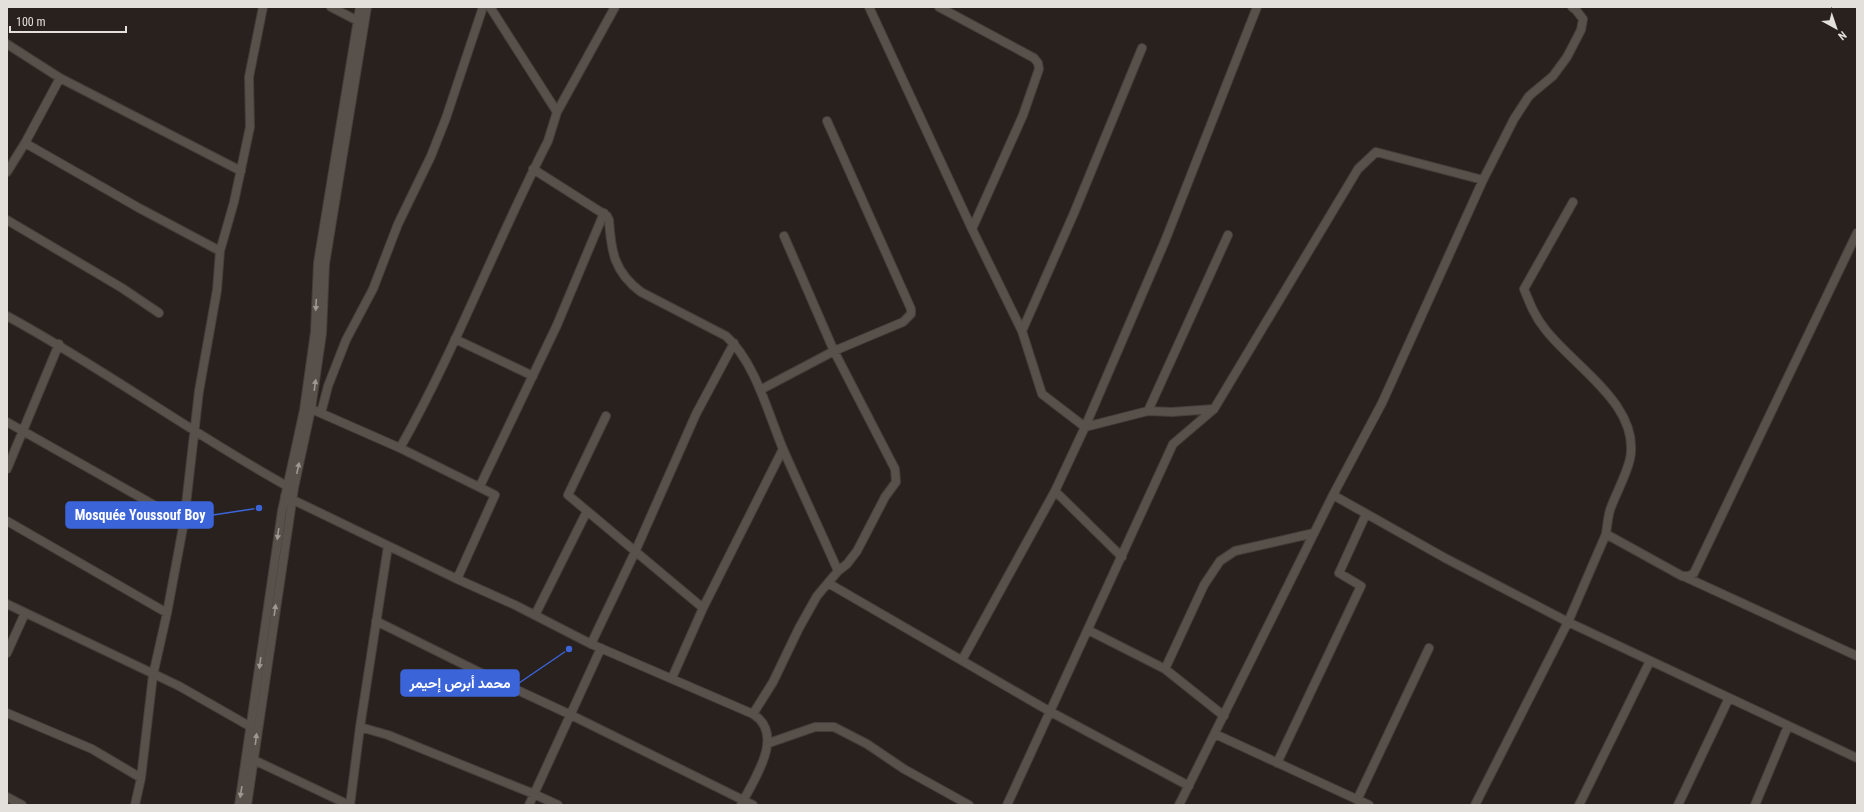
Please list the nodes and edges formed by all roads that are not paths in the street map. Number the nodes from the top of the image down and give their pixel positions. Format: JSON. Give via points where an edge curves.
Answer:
{"nodes":[{"id":1,"x":263,"y":7,"type":"edge"},
{"id":2,"x":331,"y":7,"type":"edge"},
{"id":3,"x":360,"y":7,"type":"edge"},
{"id":4,"x":367,"y":7,"type":"edge"},
{"id":5,"x":483,"y":7,"type":"edge"},
{"id":6,"x":490,"y":7,"type":"edge"},
{"id":7,"x":616,"y":7,"type":"edge"},
{"id":8,"x":869,"y":7,"type":"edge"},
{"id":9,"x":939,"y":7,"type":"edge"},
{"id":10,"x":1258,"y":7,"type":"edge"},
{"id":11,"x":1576,"y":8,"type":"edge"},
{"id":12,"x":358,"y":21,"type":"junction"},
{"id":13,"x":7,"y":44,"type":"edge"},
{"id":14,"x":1142,"y":48,"type":"dead end"},
{"id":15,"x":60,"y":78,"type":"junction"},
{"id":16,"x":557,"y":112,"type":"junction"},
{"id":17,"x":827,"y":121,"type":"dead end"},
{"id":18,"x":25,"y":143,"type":"junction"},
{"id":19,"x":533,"y":169,"type":"junction"},
{"id":20,"x":240,"y":171,"type":"junction"},
{"id":21,"x":7,"y":172,"type":"edge"},
{"id":22,"x":1483,"y":180,"type":"junction"},
{"id":23,"x":1573,"y":202,"type":"dead end"},
{"id":24,"x":604,"y":213,"type":"junction"},
{"id":25,"x":7,"y":220,"type":"edge"},
{"id":26,"x":972,"y":229,"type":"junction"},
{"id":27,"x":1857,"y":233,"type":"edge"},
{"id":28,"x":1228,"y":235,"type":"dead end"},
{"id":29,"x":784,"y":236,"type":"dead end"},
{"id":30,"x":220,"y":251,"type":"junction"},
{"id":31,"x":159,"y":314,"type":"dead end"},
{"id":32,"x":7,"y":316,"type":"edge"},
{"id":33,"x":1022,"y":331,"type":"junction"},
{"id":34,"x":455,"y":340,"type":"junction"},
{"id":35,"x":734,"y":343,"type":"junction"},
{"id":36,"x":59,"y":344,"type":"junction"},
{"id":37,"x":834,"y":351,"type":"junction"},
{"id":38,"x":533,"y":376,"type":"junction"},
{"id":39,"x":760,"y":390,"type":"junction"},
{"id":40,"x":311,"y":409,"type":"junction"},
{"id":41,"x":1214,"y":409,"type":"junction"},
{"id":42,"x":1148,"y":411,"type":"junction"},
{"id":43,"x":321,"y":413,"type":"junction"},
{"id":44,"x":606,"y":416,"type":"dead end"},
{"id":45,"x":7,"y":422,"type":"edge"},
{"id":46,"x":1085,"y":427,"type":"junction"},
{"id":47,"x":22,"y":430,"type":"junction"},
{"id":48,"x":193,"y":430,"type":"junction"},
{"id":49,"x":400,"y":448,"type":"junction"},
{"id":50,"x":784,"y":449,"type":"junction"},
{"id":51,"x":7,"y":469,"type":"edge"},
{"id":52,"x":287,"y":486,"type":"junction"},
{"id":53,"x":480,"y":486,"type":"junction"},
{"id":54,"x":1055,"y":491,"type":"junction"},
{"id":55,"x":1333,"y":495,"type":"junction"},
{"id":56,"x":289,"y":498,"type":"junction"},
{"id":57,"x":587,"y":511,"type":"junction"},
{"id":58,"x":1366,"y":514,"type":"junction"},
{"id":59,"x":7,"y":521,"type":"edge"},
{"id":60,"x":184,"y":522,"type":"junction"},
{"id":61,"x":1314,"y":533,"type":"junction"},
{"id":62,"x":1606,"y":534,"type":"junction"},
{"id":63,"x":388,"y":546,"type":"junction"},
{"id":64,"x":635,"y":552,"type":"junction"},
{"id":65,"x":1122,"y":557,"type":"junction"},
{"id":66,"x":838,"y":571,"type":"junction"},
{"id":67,"x":1682,"y":576,"type":"junction"},
{"id":68,"x":457,"y":579,"type":"junction"},
{"id":69,"x":828,"y":583,"type":"junction"},
{"id":70,"x":7,"y":604,"type":"edge"},
{"id":71,"x":703,"y":608,"type":"junction"},
{"id":72,"x":25,"y":613,"type":"junction"},
{"id":73,"x":167,"y":613,"type":"junction"},
{"id":74,"x":535,"y":615,"type":"junction"},
{"id":75,"x":376,"y":621,"type":"junction"},
{"id":76,"x":1568,"y":622,"type":"junction"},
{"id":77,"x":1088,"y":630,"type":"junction"},
{"id":78,"x":591,"y":644,"type":"junction"},
{"id":79,"x":601,"y":648,"type":"junction"},
{"id":80,"x":1429,"y":648,"type":"dead end"},
{"id":81,"x":7,"y":653,"type":"edge"},
{"id":82,"x":1857,"y":656,"type":"edge"},
{"id":83,"x":962,"y":660,"type":"junction"},
{"id":84,"x":1650,"y":661,"type":"junction"},
{"id":85,"x":1165,"y":669,"type":"junction"},
{"id":86,"x":153,"y":675,"type":"junction"},
{"id":87,"x":672,"y":678,"type":"junction"},
{"id":88,"x":1729,"y":698,"type":"junction"},
{"id":89,"x":1049,"y":711,"type":"junction"},
{"id":90,"x":7,"y":713,"type":"edge"},
{"id":91,"x":753,"y":714,"type":"junction"},
{"id":92,"x":571,"y":715,"type":"junction"},
{"id":93,"x":1224,"y":716,"type":"junction"},
{"id":94,"x":1788,"y":726,"type":"junction"},
{"id":95,"x":251,"y":727,"type":"junction"},
{"id":96,"x":360,"y":727,"type":"junction"},
{"id":97,"x":1215,"y":734,"type":"junction"},
{"id":98,"x":769,"y":743,"type":"junction"},
{"id":99,"x":1857,"y":758,"type":"edge"},
{"id":100,"x":254,"y":760,"type":"junction"},
{"id":101,"x":1277,"y":763,"type":"junction"},
{"id":102,"x":141,"y":778,"type":"junction"},
{"id":103,"x":1189,"y":786,"type":"junction"},
{"id":104,"x":534,"y":794,"type":"junction"},
{"id":105,"x":7,"y":797,"type":"edge"},
{"id":106,"x":1357,"y":800,"type":"junction"},
{"id":107,"x":742,"y":803,"type":"edge"},
{"id":108,"x":22,"y":805,"type":"edge"},
{"id":109,"x":135,"y":805,"type":"edge"},
{"id":110,"x":239,"y":805,"type":"edge"},
{"id":111,"x":247,"y":805,"type":"edge"},
{"id":112,"x":350,"y":805,"type":"edge"},
{"id":113,"x":529,"y":805,"type":"edge"},
{"id":114,"x":558,"y":805,"type":"edge"},
{"id":115,"x":753,"y":805,"type":"edge"},
{"id":116,"x":969,"y":805,"type":"edge"},
{"id":117,"x":1007,"y":805,"type":"edge"},
{"id":118,"x":1179,"y":805,"type":"edge"},
{"id":119,"x":1368,"y":805,"type":"edge"},
{"id":120,"x":1475,"y":805,"type":"edge"},
{"id":121,"x":1579,"y":805,"type":"edge"},
{"id":122,"x":1678,"y":805,"type":"edge"},
{"id":123,"x":1756,"y":805,"type":"edge"}],
"edges":[{"from":1,"to":20,"type":"street","via":[[249,77],[250,127]]},
{"from":2,"to":12,"type":"street"},
{"from":3,"to":12,"type":"street"},
{"from":40,"to":4,"type":"street","one_way":true,"via":[[322,332],[325,264]]},
{"from":5,"to":43,"type":"street","via":[[431,156],[398,224],[373,289],[346,340],[328,386]]},
{"from":6,"to":16,"type":"street"},
{"from":7,"to":16,"type":"street"},
{"from":8,"to":26,"type":"street"},
{"from":9,"to":26,"type":"street","via":[[1034,58],[1039,69],[1023,115]]},
{"from":10,"to":46,"type":"street","via":[[1165,241]]},
{"from":11,"to":22,"type":"street","via":[[1583,19],[1581,30],[1566,58],[1553,76],[1529,96],[1514,119]]},
{"from":12,"to":52,"type":"street","one_way":true,"via":[[318,264],[315,332],[304,410]]},
{"from":13,"to":15,"type":"street"},
{"from":14,"to":33,"type":"street"},
{"from":15,"to":18,"type":"street"},
{"from":15,"to":20,"type":"street"},
{"from":16,"to":19,"type":"street","via":[[548,141]]},
{"from":17,"to":37,"type":"street","via":[[911,309],[911,314],[903,322]]},
{"from":18,"to":21,"type":"street"},
{"from":18,"to":30,"type":"street"},
{"from":19,"to":24,"type":"street"},
{"from":19,"to":34,"type":"street"},
{"from":20,"to":30,"type":"street"},
{"from":22,"to":41,"type":"street","via":[[1376,152],[1358,169]]},
{"from":22,"to":55,"type":"street","via":[[1382,403]]},
{"from":23,"to":62,"type":"street","via":[[1524,289],[1534,314],[1546,330],[1608,393],[1630,435],[1630,458],[1610,511]]},
{"from":24,"to":35,"type":"street","via":[[609,220],[613,257],[633,287],[726,336]]},
{"from":24,"to":38,"type":"street"},
{"from":25,"to":31,"type":"street","via":[[122,288]]},
{"from":26,"to":33,"type":"street"},
{"from":27,"to":67,"type":"street","via":[[1694,573]]},
{"from":28,"to":42,"type":"street"},
{"from":29,"to":37,"type":"street"},
{"from":30,"to":48,"type":"street","via":[[217,290]]},
{"from":32,"to":36,"type":"street"},
{"from":33,"to":46,"type":"street","via":[[1042,394]]},
{"from":34,"to":38,"type":"street"},
{"from":34,"to":49,"type":"street"},
{"from":35,"to":39,"type":"street"},
{"from":35,"to":64,"type":"street","via":[[696,414]]},
{"from":36,"to":47,"type":"street"},
{"from":36,"to":48,"type":"street"},
{"from":37,"to":39,"type":"street"},
{"from":37,"to":66,"type":"street","via":[[895,469],[896,477],[896,482],[857,551]]},
{"from":38,"to":53,"type":"street"},
{"from":39,"to":50,"type":"street"},
{"from":40,"to":43,"type":"street"},
{"from":56,"to":40,"type":"street","one_way":true},
{"from":41,"to":42,"type":"street"},
{"from":41,"to":65,"type":"street","via":[[1174,444]]},
{"from":42,"to":46,"type":"street"},
{"from":43,"to":49,"type":"street"},
{"from":44,"to":57,"type":"street","via":[[568,495]]},
{"from":45,"to":47,"type":"street"},
{"from":46,"to":54,"type":"street"},
{"from":47,"to":51,"type":"street"},
{"from":47,"to":60,"type":"street"},
{"from":48,"to":52,"type":"street"},
{"from":48,"to":60,"type":"street"},
{"from":49,"to":53,"type":"street"},
{"from":50,"to":66,"type":"street"},
{"from":50,"to":71,"type":"street"},
{"from":52,"to":56,"type":"street"},
{"from":53,"to":68,"type":"street","via":[[495,495]]},
{"from":54,"to":65,"type":"street"},
{"from":54,"to":83,"type":"street"},
{"from":55,"to":58,"type":"street"},
{"from":55,"to":61,"type":"street"},
{"from":56,"to":63,"type":"street"},
{"from":56,"to":95,"type":"street","one_way":true},
{"from":100,"to":56,"type":"street","one_way":true},
{"from":57,"to":64,"type":"street"},
{"from":57,"to":74,"type":"street"},
{"from":58,"to":76,"type":"street"},
{"from":58,"to":101,"type":"street","via":[[1339,573],[1361,586]]},
{"from":59,"to":73,"type":"street"},
{"from":60,"to":73,"type":"street"},
{"from":61,"to":85,"type":"street","via":[[1235,551],[1220,561],[1204,586]]},
{"from":61,"to":93,"type":"street"},
{"from":62,"to":67,"type":"street"},
{"from":62,"to":76,"type":"street"},
{"from":63,"to":68,"type":"street"},
{"from":63,"to":75,"type":"street"},
{"from":64,"to":71,"type":"street"},
{"from":64,"to":78,"type":"street"},
{"from":65,"to":77,"type":"street"},
{"from":66,"to":69,"type":"street"},
{"from":67,"to":82,"type":"street"},
{"from":68,"to":74,"type":"street"},
{"from":69,"to":83,"type":"street"},
{"from":69,"to":91,"type":"street","via":[[806,615],[773,682]]},
{"from":70,"to":72,"type":"street"},
{"from":71,"to":87,"type":"street"},
{"from":72,"to":81,"type":"street"},
{"from":72,"to":86,"type":"street"},
{"from":73,"to":86,"type":"street"},
{"from":74,"to":78,"type":"street"},
{"from":75,"to":92,"type":"street"},
{"from":75,"to":96,"type":"street"},
{"from":76,"to":84,"type":"street"},
{"from":76,"to":120,"type":"street"},
{"from":77,"to":85,"type":"street"},
{"from":77,"to":89,"type":"street"},
{"from":78,"to":79,"type":"street"},
{"from":79,"to":87,"type":"street"},
{"from":79,"to":92,"type":"street","via":[[592,663]]},
{"from":80,"to":106,"type":"street"},
{"from":83,"to":89,"type":"street"},
{"from":84,"to":88,"type":"street"},
{"from":84,"to":121,"type":"street"},
{"from":85,"to":93,"type":"street"},
{"from":86,"to":95,"type":"street","via":[[179,686]]},
{"from":86,"to":102,"type":"street"},
{"from":87,"to":91,"type":"street"},
{"from":88,"to":94,"type":"street"},
{"from":88,"to":122,"type":"street"},
{"from":89,"to":103,"type":"street"},
{"from":89,"to":117,"type":"street"},
{"from":90,"to":102,"type":"street","via":[[92,748]]},
{"from":91,"to":98,"type":"street","via":[[760,718],[768,732]]},
{"from":92,"to":104,"type":"street"},
{"from":92,"to":107,"type":"street"},
{"from":93,"to":97,"type":"street"},
{"from":94,"to":99,"type":"street"},
{"from":94,"to":123,"type":"street"},
{"from":95,"to":110,"type":"street","one_way":true},
{"from":96,"to":104,"type":"street","via":[[388,735]]},
{"from":96,"to":112,"type":"street"},
{"from":97,"to":101,"type":"street"},
{"from":97,"to":103,"type":"street"},
{"from":98,"to":107,"type":"street","via":[[765,757]]},
{"from":98,"to":116,"type":"street","via":[[815,727],[834,727]]},
{"from":100,"to":111,"type":"street"},
{"from":100,"to":112,"type":"street"},
{"from":101,"to":106,"type":"street"},
{"from":102,"to":109,"type":"street"},
{"from":103,"to":118,"type":"street"},
{"from":104,"to":113,"type":"street"},
{"from":104,"to":114,"type":"street"},
{"from":105,"to":108,"type":"street"},
{"from":106,"to":119,"type":"street"},
{"from":107,"to":115,"type":"street"}]}
